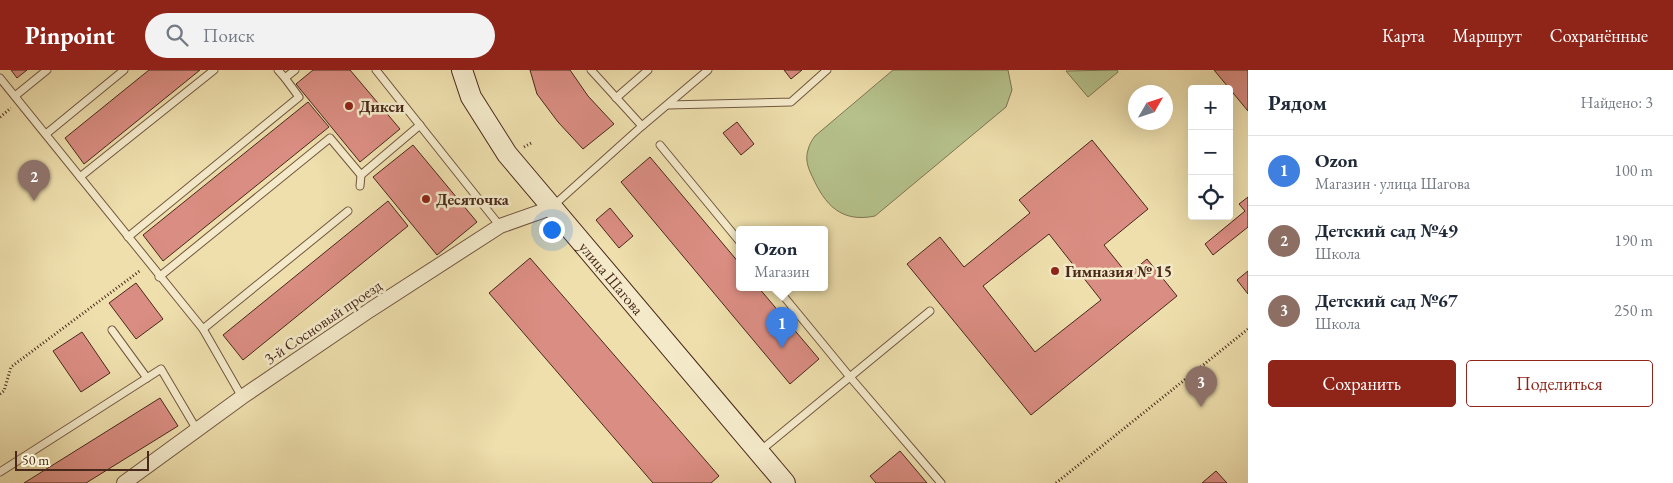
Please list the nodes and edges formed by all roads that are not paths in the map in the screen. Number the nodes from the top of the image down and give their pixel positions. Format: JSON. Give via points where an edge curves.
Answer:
{"nodes":[{"id":1,"x":47,"y":70,"type":"edge"},
{"id":2,"x":124,"y":70,"type":"edge"},
{"id":3,"x":214,"y":70,"type":"edge"},
{"id":4,"x":278,"y":70,"type":"edge"},
{"id":5,"x":295,"y":70,"type":"edge"},
{"id":6,"x":376,"y":70,"type":"edge"},
{"id":7,"x":462,"y":70,"type":"edge"},
{"id":8,"x":591,"y":70,"type":"edge"},
{"id":9,"x":648,"y":70,"type":"edge"},
{"id":10,"x":708,"y":70,"type":"edge"},
{"id":11,"x":827,"y":70,"type":"edge"},
{"id":12,"x":0,"y":78,"type":"edge"},
{"id":13,"x":285,"y":78,"type":"junction"},
{"id":14,"x":15,"y":96,"type":"junction"},
{"id":15,"x":616,"y":98,"type":"junction"},
{"id":16,"x":668,"y":105,"type":"junction"},
{"id":17,"x":420,"y":125,"type":"junction"},
{"id":18,"x":642,"y":126,"type":"junction"},
{"id":19,"x":46,"y":134,"type":"junction"},
{"id":20,"x":660,"y":145,"type":"dead end"},
{"id":21,"x":361,"y":175,"type":"junction"},
{"id":22,"x":80,"y":177,"type":"junction"},
{"id":23,"x":360,"y":186,"type":"dead end"},
{"id":24,"x":551,"y":208,"type":"junction"},
{"id":25,"x":348,"y":211,"type":"dead end"},
{"id":26,"x":500,"y":226,"type":"junction"},
{"id":27,"x":128,"y":237,"type":"junction"},
{"id":28,"x":736,"y":237,"type":"edge"},
{"id":29,"x":159,"y":276,"type":"junction"},
{"id":30,"x":779,"y":291,"type":"edge"},
{"id":31,"x":930,"y":311,"type":"dead end"},
{"id":32,"x":203,"y":329,"type":"junction"},
{"id":33,"x":112,"y":330,"type":"dead end"},
{"id":34,"x":850,"y":377,"type":"junction"},
{"id":35,"x":147,"y":378,"type":"junction"},
{"id":36,"x":242,"y":397,"type":"junction"},
{"id":37,"x":197,"y":430,"type":"junction"},
{"id":38,"x":758,"y":452,"type":"junction"},
{"id":39,"x":0,"y":472,"type":"edge"},
{"id":40,"x":124,"y":483,"type":"edge"},
{"id":41,"x":785,"y":483,"type":"edge"},
{"id":42,"x":941,"y":483,"type":"edge"}],
"edges":[{"from":1,"to":14,"type":"lane"},
{"from":2,"to":19,"type":"lane"},
{"from":3,"to":22,"type":"lane"},
{"from":4,"to":13,"type":"lane"},
{"from":5,"to":13,"type":"lane"},
{"from":6,"to":17,"type":"lane"},
{"from":7,"to":24,"type":"main road","name":"улица Шагова","via":[[471,97],[507,154]]},
{"from":8,"to":15,"type":"lane"},
{"from":9,"to":15,"type":"lane"},
{"from":10,"to":16,"type":"lane"},
{"from":11,"to":16,"type":"lane","via":[[791,102]]},
{"from":12,"to":14,"type":"lane"},
{"from":13,"to":27,"type":"lane","via":[[299,97]]},
{"from":14,"to":19,"type":"lane"},
{"from":15,"to":18,"type":"lane"},
{"from":16,"to":18,"type":"lane"},
{"from":17,"to":21,"type":"lane"},
{"from":17,"to":26,"type":"lane"},
{"from":18,"to":24,"type":"lane"},
{"from":19,"to":22,"type":"lane"},
{"from":20,"to":28,"type":"lane"},
{"from":21,"to":23,"type":"lane"},
{"from":21,"to":29,"type":"lane","via":[[330,138]]},
{"from":22,"to":27,"type":"lane"},
{"from":24,"to":26,"type":"street","name":"3-й Сосновый проезд"},
{"from":24,"to":38,"type":"main road","name":"улица Шагова"},
{"from":25,"to":32,"type":"lane"},
{"from":26,"to":36,"type":"street","name":"3-й Сосновый проезд"},
{"from":27,"to":29,"type":"lane"},
{"from":29,"to":32,"type":"lane"},
{"from":30,"to":34,"type":"lane"},
{"from":31,"to":34,"type":"lane"},
{"from":32,"to":36,"type":"lane"},
{"from":33,"to":35,"type":"lane"},
{"from":34,"to":38,"type":"lane"},
{"from":34,"to":42,"type":"lane"},
{"from":35,"to":37,"type":"lane","via":[[161,369]]},
{"from":35,"to":39,"type":"lane"},
{"from":36,"to":37,"type":"street","name":"3-й Сосновый проезд"},
{"from":37,"to":40,"type":"street","name":"3-й Сосновый проезд"},
{"from":38,"to":41,"type":"main road","name":"улица Шагова"}]}
